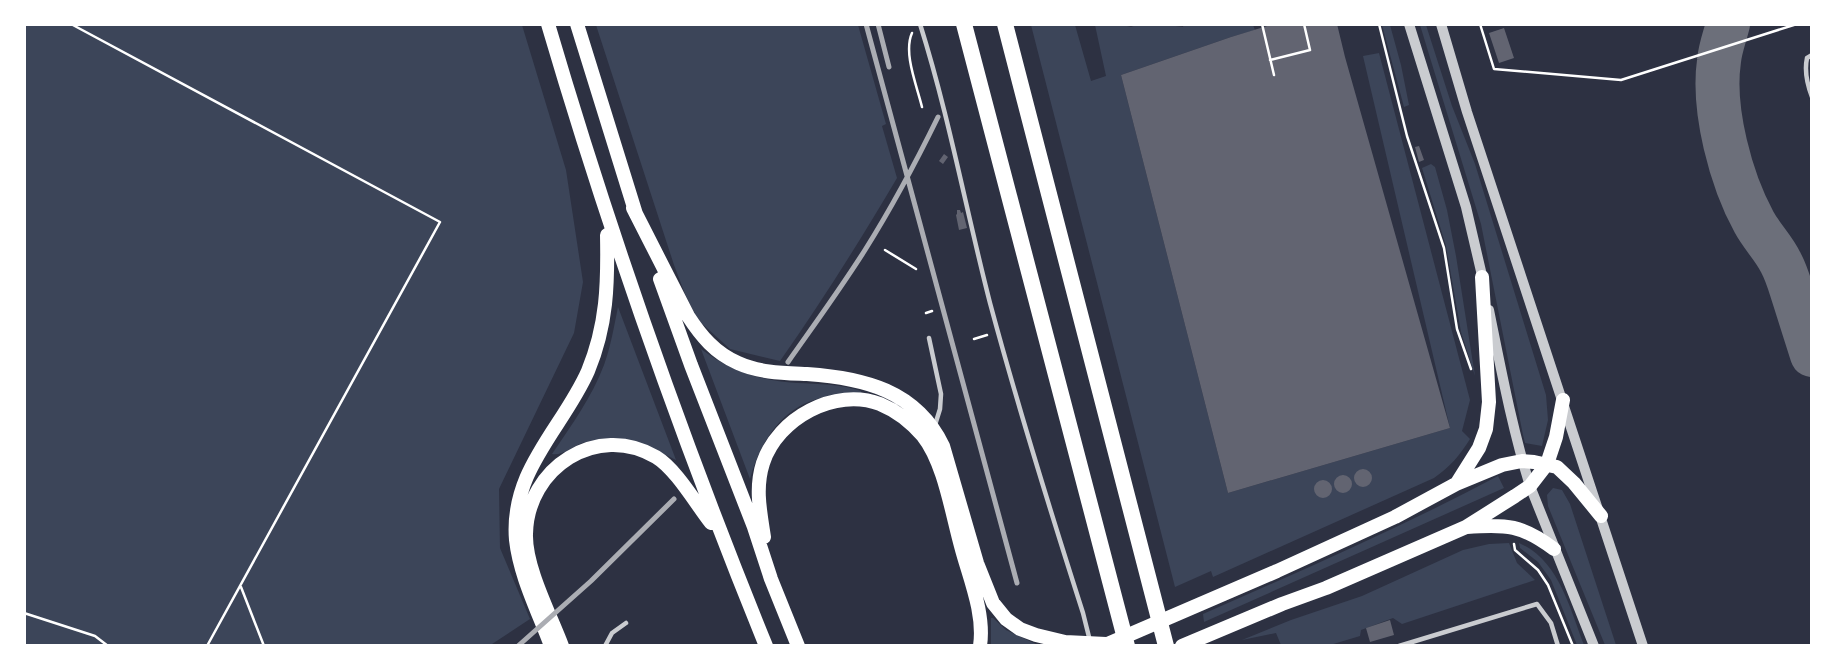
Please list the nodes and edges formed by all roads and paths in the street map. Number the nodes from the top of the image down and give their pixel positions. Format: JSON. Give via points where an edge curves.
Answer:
{"nodes":[{"id":1,"x":71,"y":24,"type":"edge"},
{"id":2,"x":548,"y":24,"type":"edge"},
{"id":3,"x":577,"y":24,"type":"edge"},
{"id":4,"x":920,"y":24,"type":"edge"},
{"id":5,"x":964,"y":24,"type":"edge"},
{"id":6,"x":1005,"y":24,"type":"edge"},
{"id":7,"x":1262,"y":24,"type":"edge"},
{"id":8,"x":1304,"y":24,"type":"edge"},
{"id":9,"x":1379,"y":24,"type":"edge"},
{"id":10,"x":1409,"y":24,"type":"edge"},
{"id":11,"x":1441,"y":24,"type":"edge"},
{"id":12,"x":1480,"y":24,"type":"edge"},
{"id":13,"x":1797,"y":24,"type":"edge"},
{"id":14,"x":914,"y":30,"type":"dead end"},
{"id":15,"x":1811,"y":55,"type":"edge"},
{"id":16,"x":1270,"y":60,"type":"junction"},
{"id":17,"x":1274,"y":75,"type":"dead end"},
{"id":18,"x":1811,"y":97,"type":"edge"},
{"id":19,"x":1398,"y":99,"type":"junction"},
{"id":20,"x":922,"y":107,"type":"dead end"},
{"id":21,"x":1403,"y":107,"type":"dead end"},
{"id":22,"x":1420,"y":166,"type":"dead end"},
{"id":23,"x":1420,"y":177,"type":"junction"},
{"id":24,"x":633,"y":208,"type":"junction"},
{"id":25,"x":607,"y":219,"type":"junction"},
{"id":26,"x":885,"y":250,"type":"dead end"},
{"id":27,"x":916,"y":269,"type":"dead end"},
{"id":28,"x":1482,"y":277,"type":"junction"},
{"id":29,"x":932,"y":311,"type":"dead end"},
{"id":30,"x":926,"y":313,"type":"dead end"},
{"id":31,"x":986,"y":336,"type":"dead end"},
{"id":32,"x":929,"y":338,"type":"dead end"},
{"id":33,"x":974,"y":339,"type":"dead end"},
{"id":34,"x":1473,"y":378,"type":"dead end"},
{"id":35,"x":1563,"y":400,"type":"junction"},
{"id":36,"x":933,"y":429,"type":"junction"},
{"id":37,"x":1522,"y":461,"type":"junction"},
{"id":38,"x":1547,"y":464,"type":"junction"},
{"id":39,"x":1457,"y":484,"type":"junction"},
{"id":40,"x":1530,"y":486,"type":"junction"},
{"id":41,"x":1601,"y":516,"type":"junction"},
{"id":42,"x":1466,"y":527,"type":"junction"},
{"id":43,"x":1517,"y":528,"type":"junction"},
{"id":44,"x":722,"y":537,"type":"junction"},
{"id":45,"x":1554,"y":549,"type":"junction"},
{"id":46,"x":530,"y":577,"type":"junction"},
{"id":47,"x":771,"y":579,"type":"junction"},
{"id":48,"x":240,"y":585,"type":"junction"},
{"id":49,"x":24,"y":613,"type":"edge"},
{"id":50,"x":626,"y":623,"type":"dead end"},
{"id":51,"x":1100,"y":645,"type":"edge"},
{"id":52,"x":108,"y":646,"type":"edge"},
{"id":53,"x":206,"y":646,"type":"edge"},
{"id":54,"x":264,"y":646,"type":"edge"},
{"id":55,"x":551,"y":646,"type":"edge"},
{"id":56,"x":562,"y":646,"type":"edge"},
{"id":57,"x":605,"y":646,"type":"edge"},
{"id":58,"x":766,"y":646,"type":"edge"},
{"id":59,"x":798,"y":646,"type":"edge"},
{"id":60,"x":980,"y":646,"type":"edge"},
{"id":61,"x":1127,"y":646,"type":"edge"},
{"id":62,"x":1166,"y":646,"type":"edge"},
{"id":63,"x":1182,"y":646,"type":"edge"},
{"id":64,"x":1399,"y":646,"type":"edge"},
{"id":65,"x":1558,"y":646,"type":"edge"},
{"id":66,"x":1573,"y":646,"type":"edge"},
{"id":67,"x":1594,"y":646,"type":"edge"},
{"id":68,"x":1643,"y":646,"type":"edge"}],
"edges":[{"from":1,"to":48,"type":"path","via":[[440,222]]},
{"from":2,"to":25,"type":"highway"},
{"from":3,"to":24,"type":"highway"},
{"from":4,"to":51,"type":"lane","via":[[1015,393],[1083,613]]},
{"from":5,"to":61,"type":"highway"},
{"from":6,"to":62,"type":"highway"},
{"from":7,"to":16,"type":"path"},
{"from":8,"to":16,"type":"path","via":[[1310,50]]},
{"from":9,"to":19,"type":"path"},
{"from":10,"to":28,"type":"street","via":[[1466,207]]},
{"from":11,"to":35,"type":"street"},
{"from":12,"to":13,"type":"path","via":[[1494,69],[1621,80]]},
{"from":14,"to":20,"type":"path","via":[[908,51]]},
{"from":15,"to":18,"type":"lane","via":[[1805,67]]},
{"from":16,"to":17,"type":"path"},
{"from":19,"to":21,"type":"path"},
{"from":19,"to":23,"type":"path"},
{"from":22,"to":23,"type":"path"},
{"from":23,"to":34,"type":"path","via":[[1444,247],[1457,329]]},
{"from":24,"to":36,"type":"highway","via":[[688,316],[723,355],[754,369],[878,386],[908,403]]},
{"from":24,"to":47,"type":"highway"},
{"from":25,"to":44,"type":"highway"},
{"from":25,"to":46,"type":"highway","via":[[608,284],[595,353],[530,469],[521,494],[516,537]]},
{"from":26,"to":27,"type":"path"},
{"from":28,"to":37,"type":"street"},
{"from":28,"to":39,"type":"highway","via":[[1489,402],[1486,429]]},
{"from":29,"to":30,"type":"path"},
{"from":31,"to":33,"type":"path"},
{"from":32,"to":36,"type":"lane","via":[[941,394]]},
{"from":35,"to":38,"type":"highway"},
{"from":35,"to":41,"type":"street"},
{"from":36,"to":51,"type":"highway","via":[[943,446],[993,603],[1020,629],[1051,640]]},
{"from":37,"to":38,"type":"highway"},
{"from":37,"to":39,"type":"highway"},
{"from":37,"to":40,"type":"street"},
{"from":38,"to":40,"type":"highway"},
{"from":38,"to":41,"type":"highway","via":[[1565,474]]},
{"from":39,"to":51,"type":"highway","via":[[1277,572]]},
{"from":40,"to":42,"type":"highway"},
{"from":40,"to":45,"type":"street"},
{"from":41,"to":68,"type":"street"},
{"from":42,"to":43,"type":"highway"},
{"from":42,"to":63,"type":"highway"},
{"from":43,"to":45,"type":"highway"},
{"from":43,"to":66,"type":"path","via":[[1515,550],[1543,578]]},
{"from":44,"to":46,"type":"highway","via":[[657,458],[628,447],[588,449],[563,461],[537,489],[526,521]]},
{"from":44,"to":58,"type":"highway"},
{"from":45,"to":67,"type":"street"},
{"from":46,"to":55,"type":"highway"},
{"from":46,"to":56,"type":"highway"},
{"from":47,"to":59,"type":"highway"},
{"from":47,"to":60,"type":"highway","via":[[758,503],[770,447],[793,421],[825,404],[859,400],[879,404],[909,422],[927,441],[939,465],[975,598]]},
{"from":48,"to":53,"type":"path"},
{"from":48,"to":54,"type":"path"},
{"from":49,"to":52,"type":"path","via":[[95,636]]},
{"from":50,"to":57,"type":"lane","via":[[612,633]]},
{"from":64,"to":65,"type":"lane","via":[[1537,604],[1551,623]]}]}
